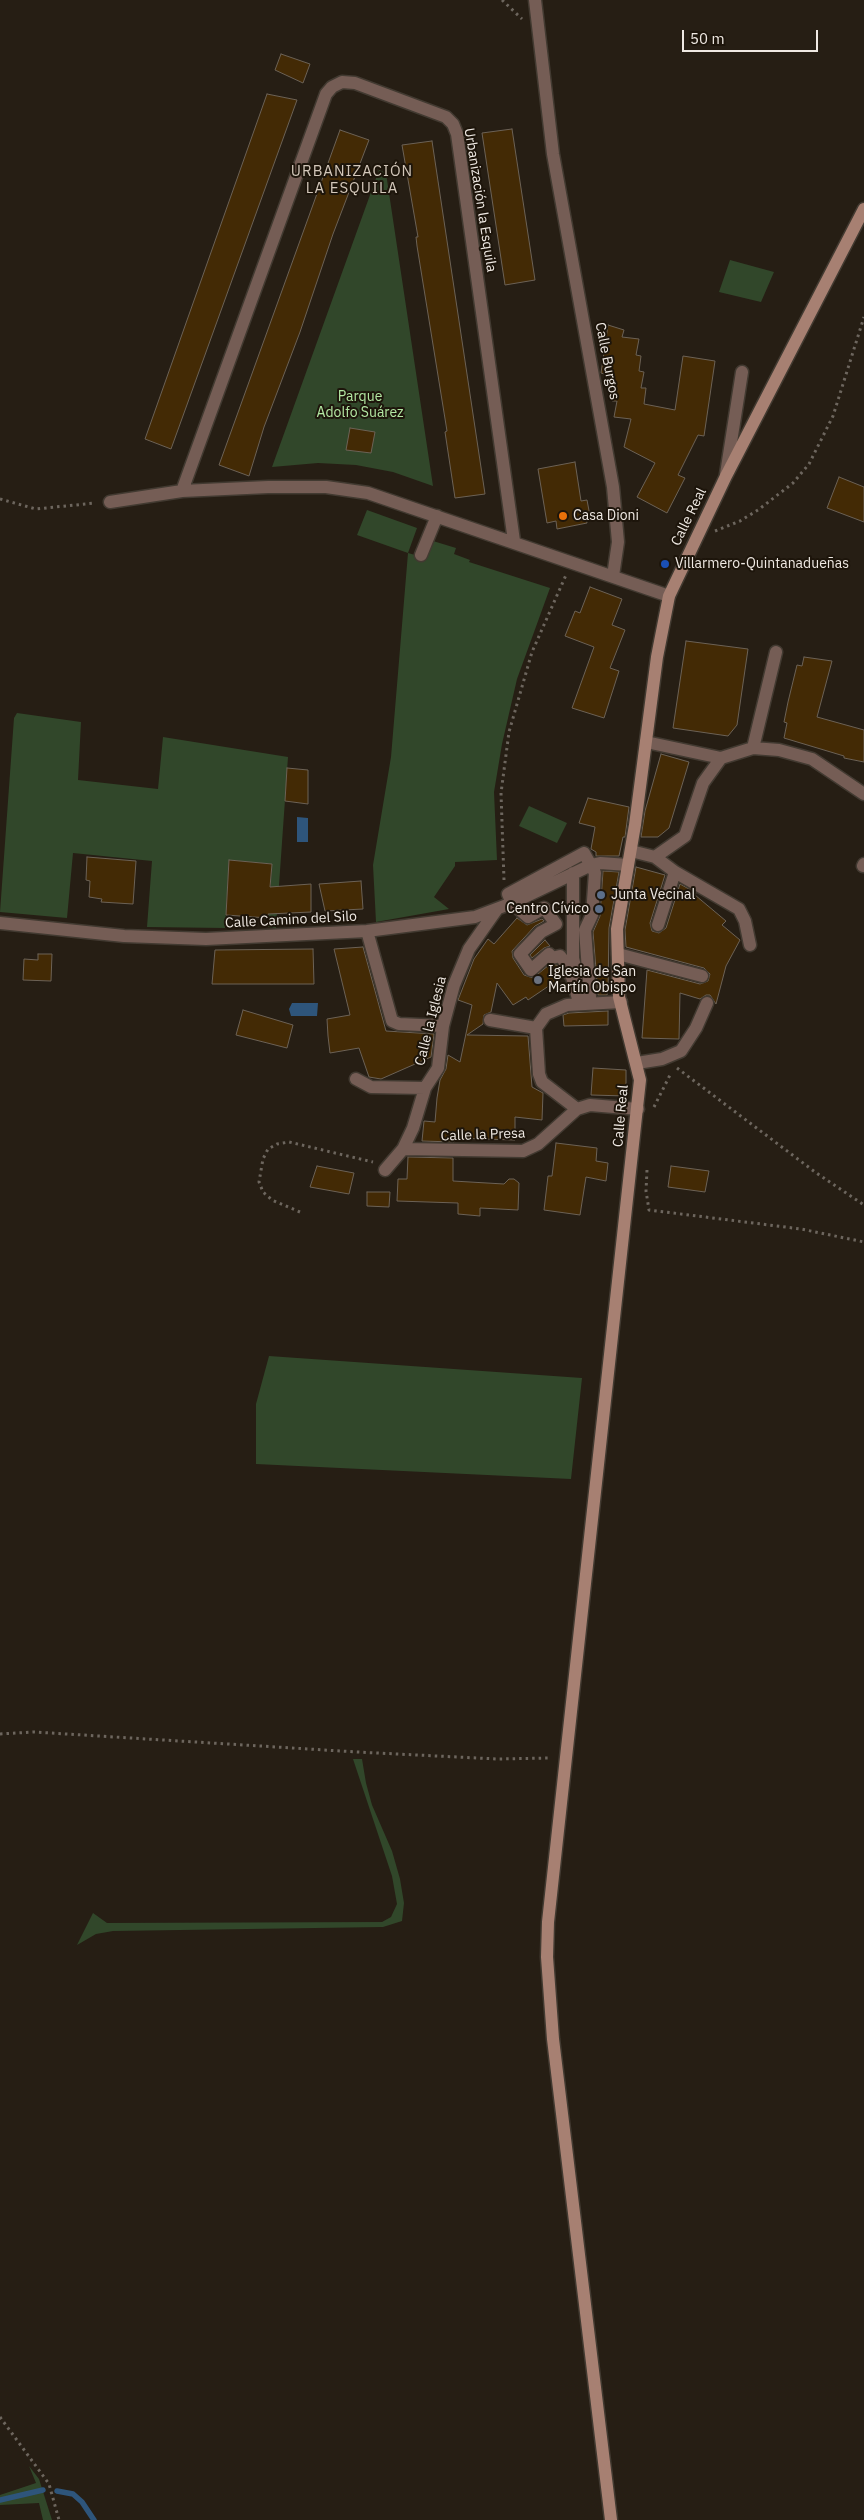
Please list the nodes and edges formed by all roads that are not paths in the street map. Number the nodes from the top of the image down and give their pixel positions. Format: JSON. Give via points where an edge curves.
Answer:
{"nodes":[{"id":1,"x":535,"y":0,"type":"edge"},
{"id":2,"x":864,"y":209,"type":"edge"},
{"id":3,"x":742,"y":372,"type":"dead end"},
{"id":4,"x":726,"y":476,"type":"junction"},
{"id":5,"x":182,"y":490,"type":"junction"},
{"id":6,"x":110,"y":502,"type":"road end"},
{"id":7,"x":437,"y":516,"type":"junction"},
{"id":8,"x":514,"y":541,"type":"junction"},
{"id":9,"x":421,"y":555,"type":"dead end"},
{"id":10,"x":613,"y":576,"type":"junction"},
{"id":11,"x":669,"y":596,"type":"junction"},
{"id":12,"x":776,"y":652,"type":"dead end"},
{"id":13,"x":646,"y":742,"type":"junction"},
{"id":14,"x":753,"y":748,"type":"junction"},
{"id":15,"x":721,"y":758,"type":"junction"},
{"id":16,"x":864,"y":794,"type":"edge"},
{"id":17,"x":631,"y":851,"type":"junction"},
{"id":18,"x":655,"y":857,"type":"junction"},
{"id":19,"x":591,"y":865,"type":"junction"},
{"id":20,"x":628,"y":865,"type":"junction"},
{"id":21,"x":675,"y":872,"type":"junction"},
{"id":22,"x":573,"y":873,"type":"junction"},
{"id":23,"x":505,"y":906,"type":"junction"},
{"id":24,"x":0,"y":923,"type":"edge"},
{"id":25,"x":658,"y":924,"type":"dead end"},
{"id":26,"x":367,"y":931,"type":"junction"},
{"id":27,"x":750,"y":946,"type":"dead end"},
{"id":28,"x":618,"y":954,"type":"junction"},
{"id":29,"x":702,"y":976,"type":"dead end"},
{"id":30,"x":583,"y":1001,"type":"junction"},
{"id":31,"x":621,"y":1002,"type":"junction"},
{"id":32,"x":707,"y":1003,"type":"dead end"},
{"id":33,"x":490,"y":1020,"type":"dead end"},
{"id":34,"x":443,"y":1026,"type":"junction"},
{"id":35,"x":536,"y":1028,"type":"junction"},
{"id":36,"x":637,"y":1062,"type":"junction"},
{"id":37,"x":356,"y":1080,"type":"dead end"},
{"id":38,"x":425,"y":1088,"type":"junction"},
{"id":39,"x":577,"y":1109,"type":"junction"},
{"id":40,"x":638,"y":1109,"type":"junction"},
{"id":41,"x":403,"y":1149,"type":"junction"},
{"id":42,"x":387,"y":1168,"type":"road end"},
{"id":43,"x":611,"y":2520,"type":"edge"}],
"edges":[{"from":1,"to":10,"type":"street","name":"Calle Burgos","via":[[553,154],[608,451],[618,542]]},
{"from":2,"to":4,"type":"street","name":"Calle Real"},
{"from":3,"to":4,"type":"street"},
{"from":4,"to":11,"type":"street","name":"Calle Real"},
{"from":5,"to":6,"type":"street"},
{"from":5,"to":7,"type":"street","via":[[343,489],[384,497]]},
{"from":5,"to":8,"type":"street","name":"Urbanización la Esquila","via":[[326,94],[342,82],[355,83],[446,117],[457,134]]},
{"from":7,"to":8,"type":"street"},
{"from":7,"to":9,"type":"street"},
{"from":8,"to":10,"type":"street"},
{"from":10,"to":11,"type":"street"},
{"from":11,"to":13,"type":"street","name":"Calle Real","via":[[663,618]]},
{"from":12,"to":14,"type":"street"},
{"from":13,"to":15,"type":"street"},
{"from":13,"to":17,"type":"street","name":"Calle Real"},
{"from":14,"to":15,"type":"street"},
{"from":14,"to":16,"type":"street","via":[[779,750],[812,759]]},
{"from":15,"to":18,"type":"street","via":[[703,783],[685,836]]},
{"from":17,"to":18,"type":"street"},
{"from":17,"to":20,"type":"street","name":"Calle Real"},
{"from":18,"to":21,"type":"street"},
{"from":19,"to":20,"type":"street"},
{"from":19,"to":22,"type":"street","name":"Calle Camino del Silo"},
{"from":19,"to":23,"type":"street","name":"Calle la Iglesia","via":[[584,853],[508,894]]},
{"from":19,"to":30,"type":"street","via":[[595,873],[592,915],[585,930],[590,998]]},
{"from":20,"to":28,"type":"street","name":"Calle Real","via":[[617,929]]},
{"from":21,"to":25,"type":"street"},
{"from":21,"to":27,"type":"street","via":[[739,909]]},
{"from":22,"to":23,"type":"street","name":"Calle Camino del Silo"},
{"from":22,"to":30,"type":"street","via":[[573,958]]},
{"from":23,"to":26,"type":"street","name":"Calle Camino del Silo","via":[[475,918]]},
{"from":23,"to":30,"type":"street","via":[[528,917],[544,908],[556,924],[541,932],[520,954],[531,970],[549,954],[552,958],[560,956],[572,977],[578,999]]},
{"from":23,"to":34,"type":"street","name":"Calle la Iglesia","via":[[469,949],[454,985]]},
{"from":24,"to":26,"type":"street","name":"Calle Camino del Silo","via":[[124,936],[206,939]]},
{"from":26,"to":34,"type":"street","via":[[392,1021]]},
{"from":28,"to":29,"type":"street"},
{"from":28,"to":31,"type":"street","name":"Calle Real"},
{"from":30,"to":31,"type":"street"},
{"from":30,"to":35,"type":"street","via":[[554,1009]]},
{"from":31,"to":36,"type":"street","name":"Calle Real"},
{"from":32,"to":36,"type":"street","via":[[681,1051],[662,1059]]},
{"from":33,"to":35,"type":"street"},
{"from":34,"to":38,"type":"street","name":"Calle la Iglesia","via":[[438,1068]]},
{"from":35,"to":39,"type":"street","via":[[542,1082]]},
{"from":36,"to":40,"type":"street","name":"Calle Real","via":[[640,1080]]},
{"from":37,"to":38,"type":"street","via":[[371,1087]]},
{"from":38,"to":41,"type":"street","name":"Calle la Iglesia"},
{"from":39,"to":40,"type":"street","via":[[590,1105]]},
{"from":39,"to":41,"type":"street","name":"Calle la Presa","via":[[538,1144],[523,1151]]},
{"from":40,"to":43,"type":"street","name":"Calle Real","via":[[548,1922],[549,1996]]},
{"from":41,"to":42,"type":"street","name":"Calle la Iglesia"}]}
